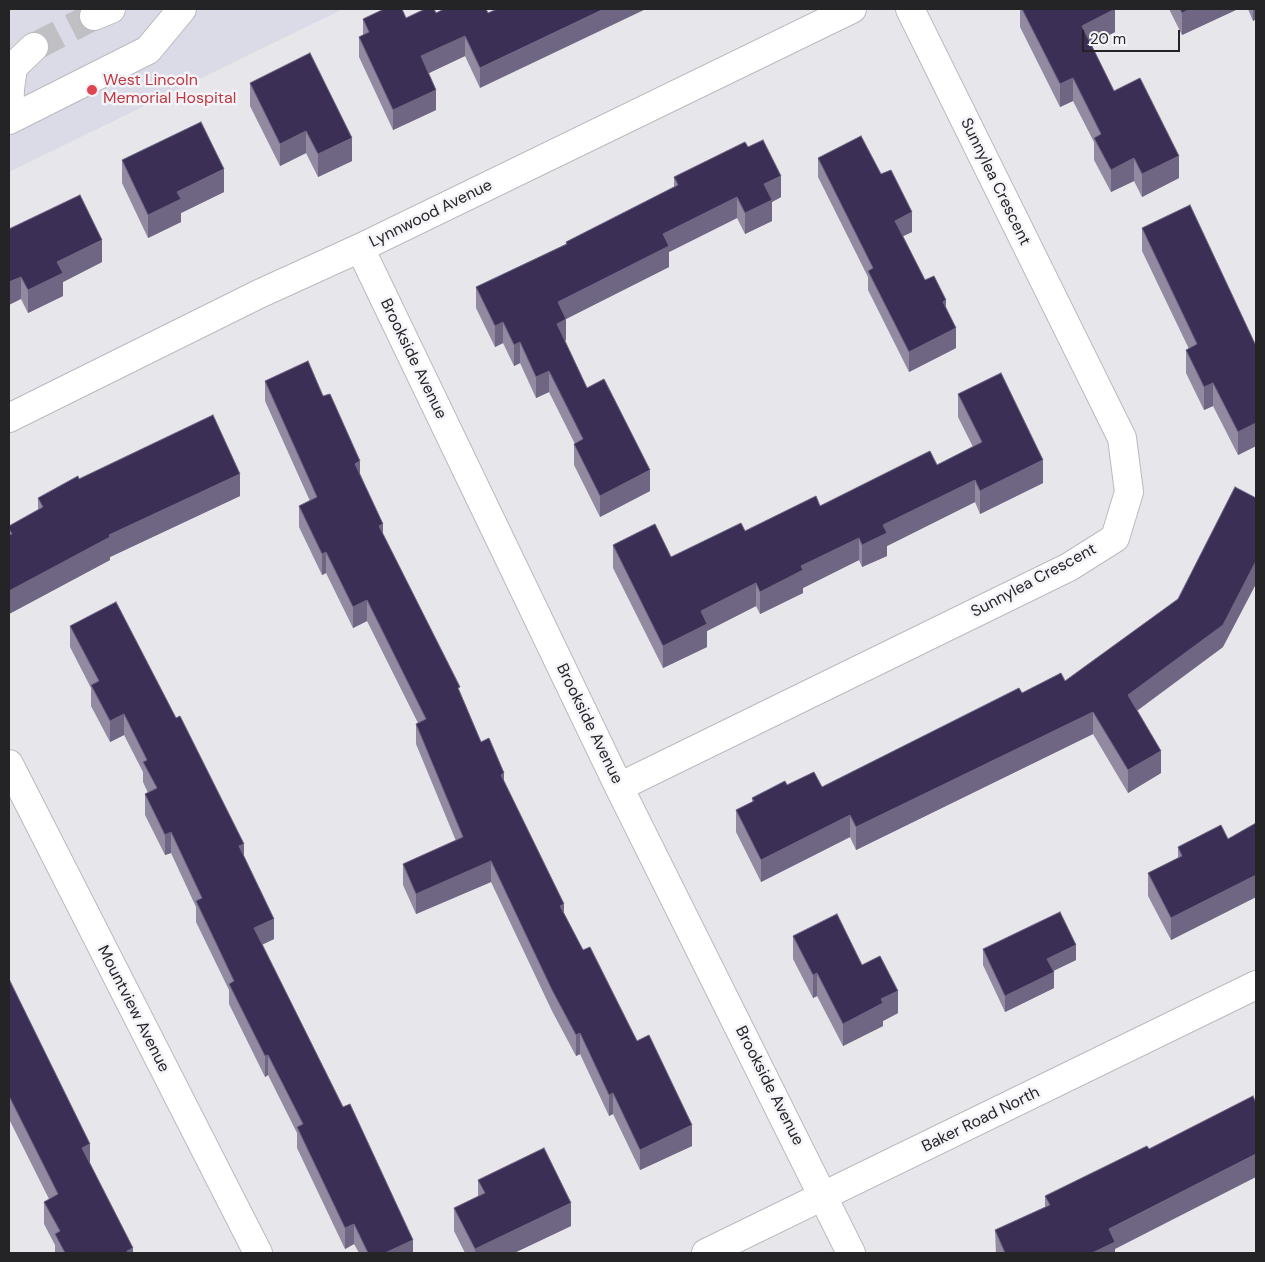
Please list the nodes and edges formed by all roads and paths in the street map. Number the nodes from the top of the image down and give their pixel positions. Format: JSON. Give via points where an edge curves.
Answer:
{"nodes":[{"id":1,"x":852,"y":9,"type":"edge"},
{"id":2,"x":910,"y":9,"type":"edge"},
{"id":3,"x":174,"y":11,"type":"edge"},
{"id":4,"x":34,"y":47,"type":"tunnel mouth"},
{"id":5,"x":9,"y":120,"type":"edge"},
{"id":6,"x":360,"y":248,"type":"junction"},
{"id":7,"x":9,"y":418,"type":"edge"},
{"id":8,"x":9,"y":764,"type":"edge"},
{"id":9,"x":620,"y":787,"type":"junction"},
{"id":10,"x":1256,"y":985,"type":"edge"},
{"id":11,"x":824,"y":1196,"type":"junction"},
{"id":12,"x":258,"y":1253,"type":"edge"},
{"id":13,"x":706,"y":1253,"type":"edge"},
{"id":14,"x":851,"y":1253,"type":"edge"}],
"edges":[{"from":1,"to":6,"type":"street","name":"Lynnwood Avenue"},
{"from":2,"to":9,"type":"street","name":"Sunnylea Crescent","via":[[1122,438],[1129,492],[1115,538],[1069,567]]},
{"from":3,"to":5,"type":"street","via":[[148,50]]},
{"from":4,"to":5,"type":"street","via":[[13,67]]},
{"from":6,"to":7,"type":"street","name":"Lynnwood Avenue","via":[[259,294]]},
{"from":6,"to":9,"type":"street","name":"Brookside Avenue"},
{"from":8,"to":12,"type":"street","name":"Mountview Avenue"},
{"from":9,"to":11,"type":"street","name":"Brookside Avenue"},
{"from":10,"to":11,"type":"street","name":"Baker Road North"},
{"from":11,"to":13,"type":"street","name":"Baker Road North"},
{"from":11,"to":14,"type":"street","name":"Brookside Avenue"}]}
